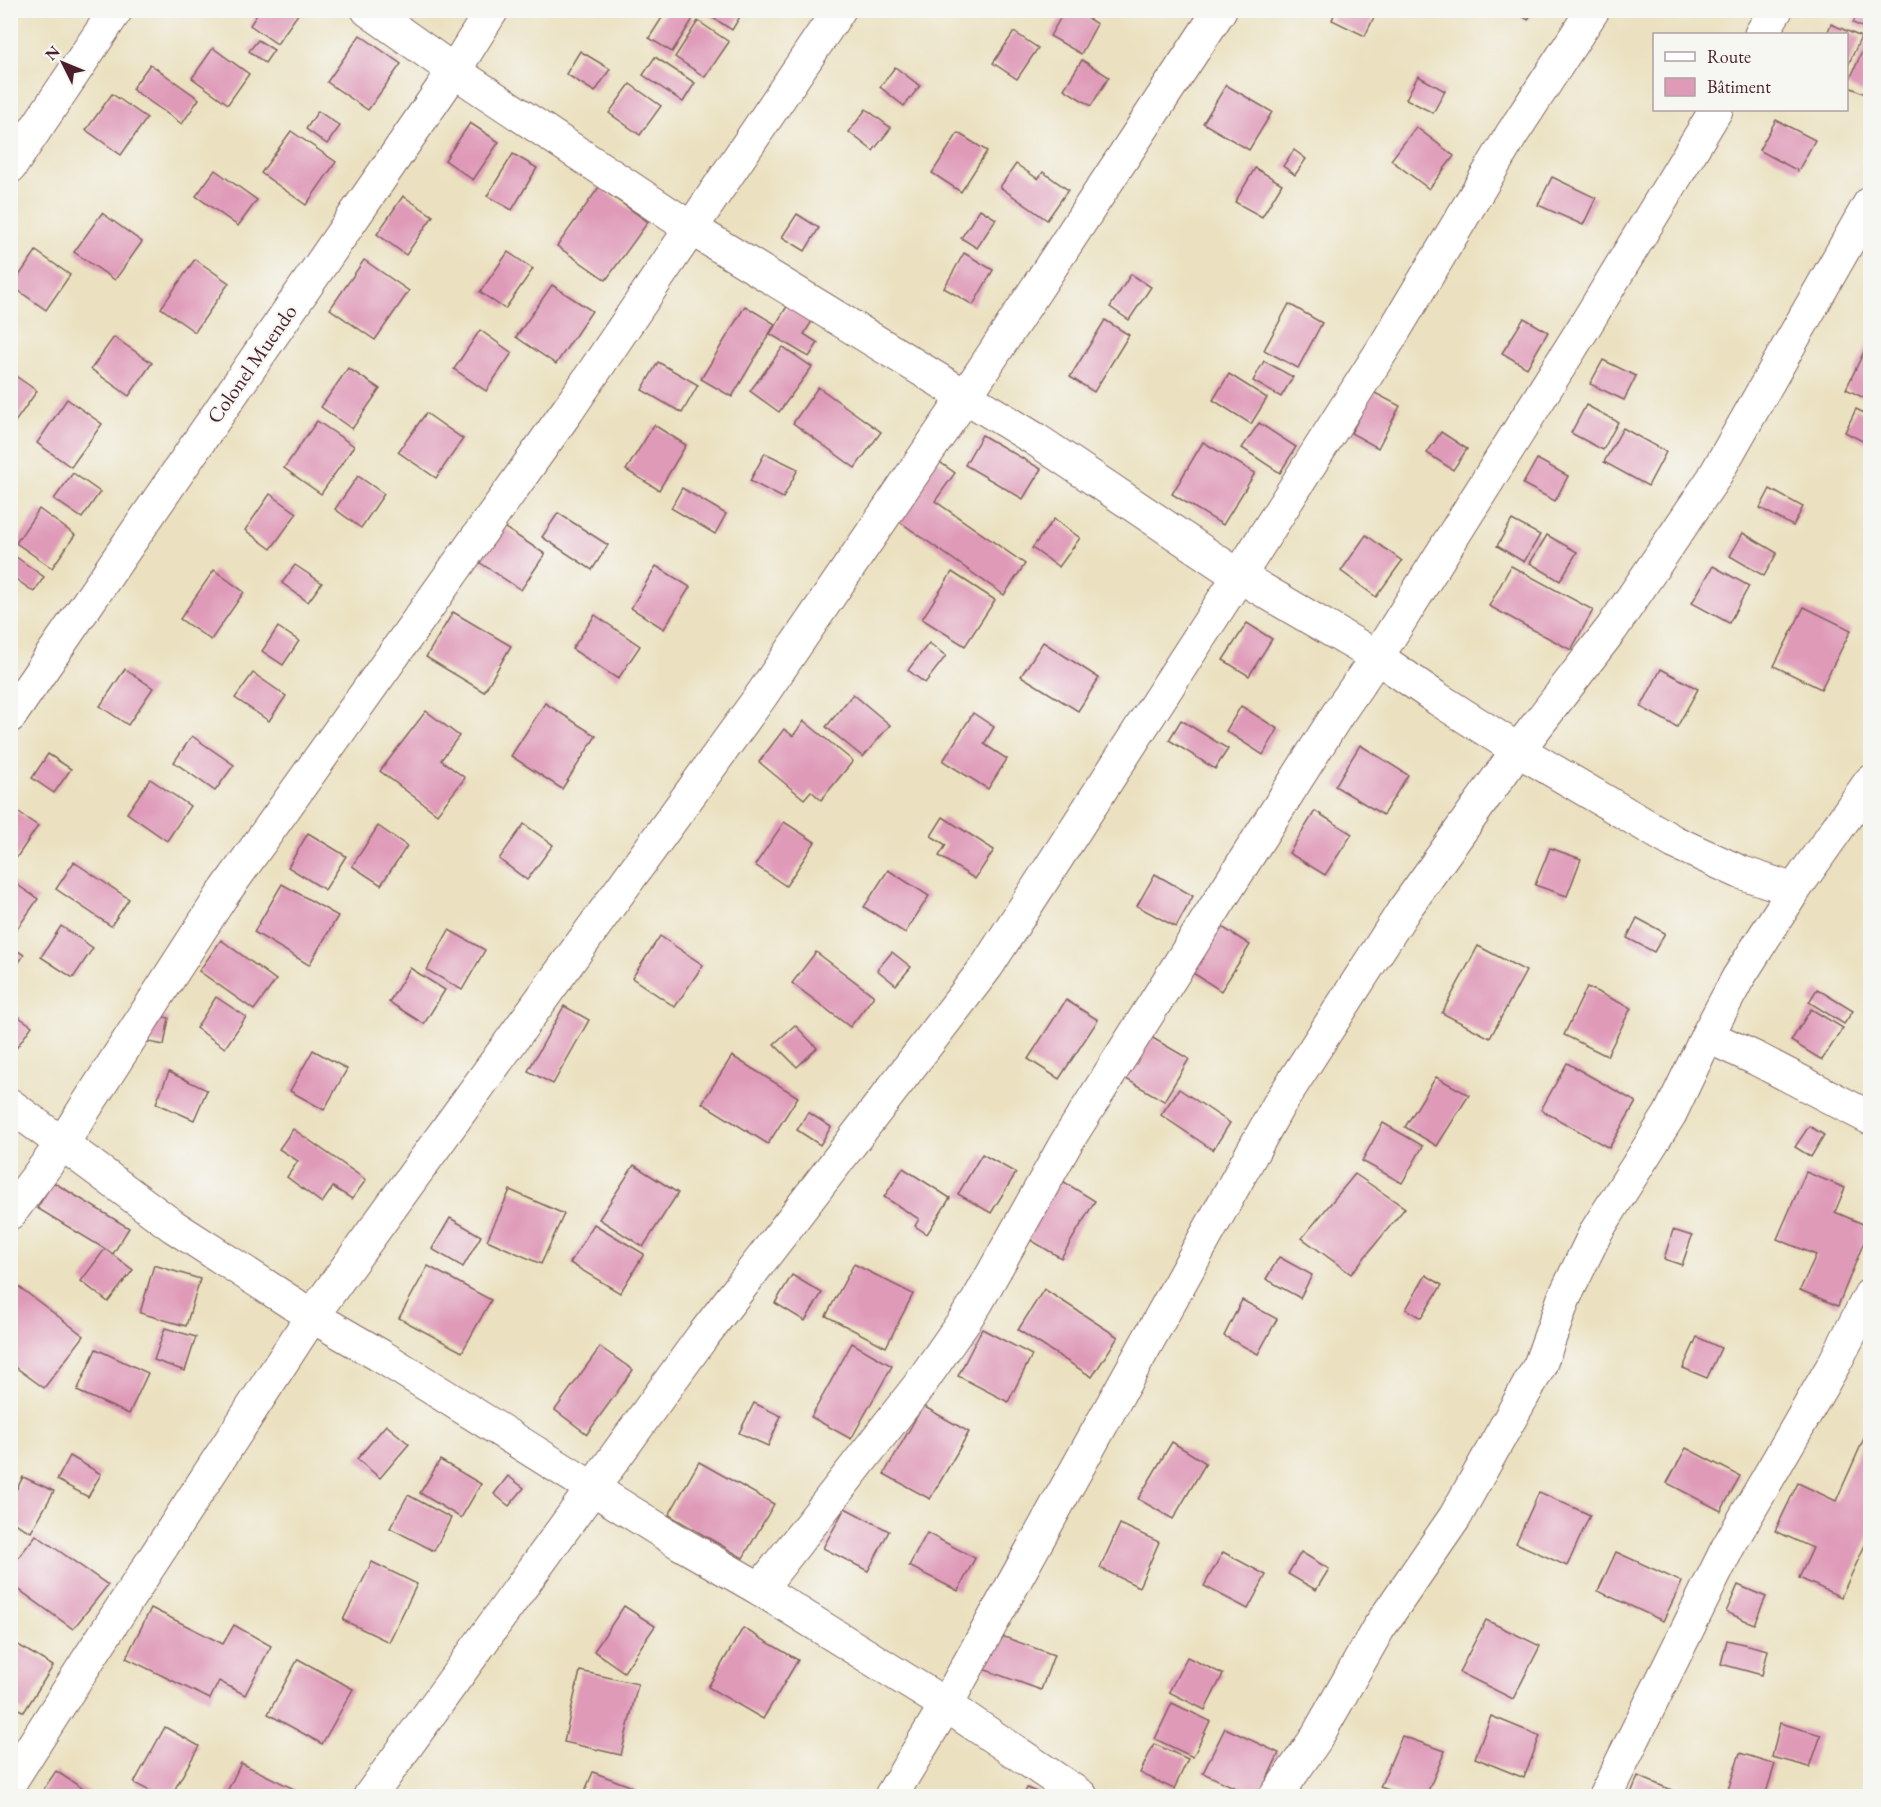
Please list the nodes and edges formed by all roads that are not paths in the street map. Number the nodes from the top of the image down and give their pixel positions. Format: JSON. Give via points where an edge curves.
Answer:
{"nodes":[{"id":1,"x":116,"y":10,"type":"edge"},
{"id":2,"x":368,"y":10,"type":"edge"},
{"id":3,"x":492,"y":10,"type":"edge"},
{"id":4,"x":839,"y":10,"type":"edge"},
{"id":5,"x":1220,"y":10,"type":"edge"},
{"id":6,"x":1593,"y":10,"type":"edge"},
{"id":7,"x":1776,"y":10,"type":"edge"},
{"id":8,"x":1762,"y":33,"type":"edge"},
{"id":9,"x":454,"y":71,"type":"junction"},
{"id":10,"x":1715,"y":111,"type":"edge"},
{"id":11,"x":10,"y":167,"type":"edge"},
{"id":12,"x":1870,"y":203,"type":"edge"},
{"id":13,"x":692,"y":229,"type":"junction"},
{"id":14,"x":965,"y":397,"type":"junction"},
{"id":15,"x":1239,"y":576,"type":"junction"},
{"id":16,"x":1377,"y":657,"type":"junction"},
{"id":17,"x":10,"y":716,"type":"edge"},
{"id":18,"x":1518,"y":750,"type":"junction"},
{"id":19,"x":1870,"y":782,"type":"edge"},
{"id":20,"x":1794,"y":890,"type":"junction"},
{"id":21,"x":1707,"y":1036,"type":"junction"},
{"id":22,"x":10,"y":1105,"type":"edge"},
{"id":23,"x":1870,"y":1118,"type":"edge"},
{"id":24,"x":62,"y":1144,"type":"junction"},
{"id":25,"x":10,"y":1213,"type":"edge"},
{"id":26,"x":1870,"y":1295,"type":"edge"},
{"id":27,"x":312,"y":1316,"type":"junction"},
{"id":28,"x":592,"y":1487,"type":"junction"},
{"id":29,"x":760,"y":1589,"type":"junction"},
{"id":30,"x":946,"y":1706,"type":"junction"},
{"id":31,"x":10,"y":1782,"type":"edge"},
{"id":32,"x":370,"y":1797,"type":"edge"},
{"id":33,"x":891,"y":1797,"type":"edge"},
{"id":34,"x":1081,"y":1797,"type":"edge"},
{"id":35,"x":1276,"y":1797,"type":"edge"},
{"id":36,"x":1605,"y":1797,"type":"edge"}],
"edges":[{"from":1,"to":11,"type":"street"},
{"from":2,"to":9,"type":"street"},
{"from":3,"to":9,"type":"street","name":"Colonel Muendo"},
{"from":4,"to":13,"type":"street"},
{"from":5,"to":14,"type":"street"},
{"from":6,"to":15,"type":"street"},
{"from":7,"to":8,"type":"street"},
{"from":9,"to":13,"type":"street"},
{"from":9,"to":17,"type":"street","name":"Colonel Muendo"},
{"from":10,"to":16,"type":"street"},
{"from":12,"to":18,"type":"street","via":[[1713,479],[1612,628]]},
{"from":13,"to":14,"type":"street"},
{"from":13,"to":24,"type":"street","via":[[221,897]]},
{"from":14,"to":15,"type":"street"},
{"from":14,"to":27,"type":"street","via":[[760,696]]},
{"from":15,"to":16,"type":"street"},
{"from":15,"to":28,"type":"street","via":[[987,966]]},
{"from":16,"to":18,"type":"street"},
{"from":16,"to":29,"type":"street","via":[[1066,1143],[977,1302],[918,1387]]},
{"from":18,"to":20,"type":"street","via":[[1674,842],[1740,872]]},
{"from":18,"to":30,"type":"street","via":[[1404,910],[1278,1106]]},
{"from":19,"to":20,"type":"street"},
{"from":20,"to":21,"type":"street","via":[[1738,978]]},
{"from":21,"to":23,"type":"street"},
{"from":21,"to":35,"type":"street","via":[[1670,1114],[1597,1230],[1564,1298],[1540,1365],[1455,1517],[1378,1629],[1315,1740]]},
{"from":22,"to":24,"type":"street"},
{"from":24,"to":25,"type":"street"},
{"from":24,"to":27,"type":"street","via":[[173,1226]]},
{"from":26,"to":36,"type":"street","via":[[1728,1547]]},
{"from":27,"to":28,"type":"street"},
{"from":27,"to":31,"type":"street"},
{"from":28,"to":29,"type":"street","via":[[680,1544]]},
{"from":28,"to":32,"type":"street"},
{"from":29,"to":30,"type":"street"},
{"from":30,"to":33,"type":"street"},
{"from":30,"to":34,"type":"street"}]}
